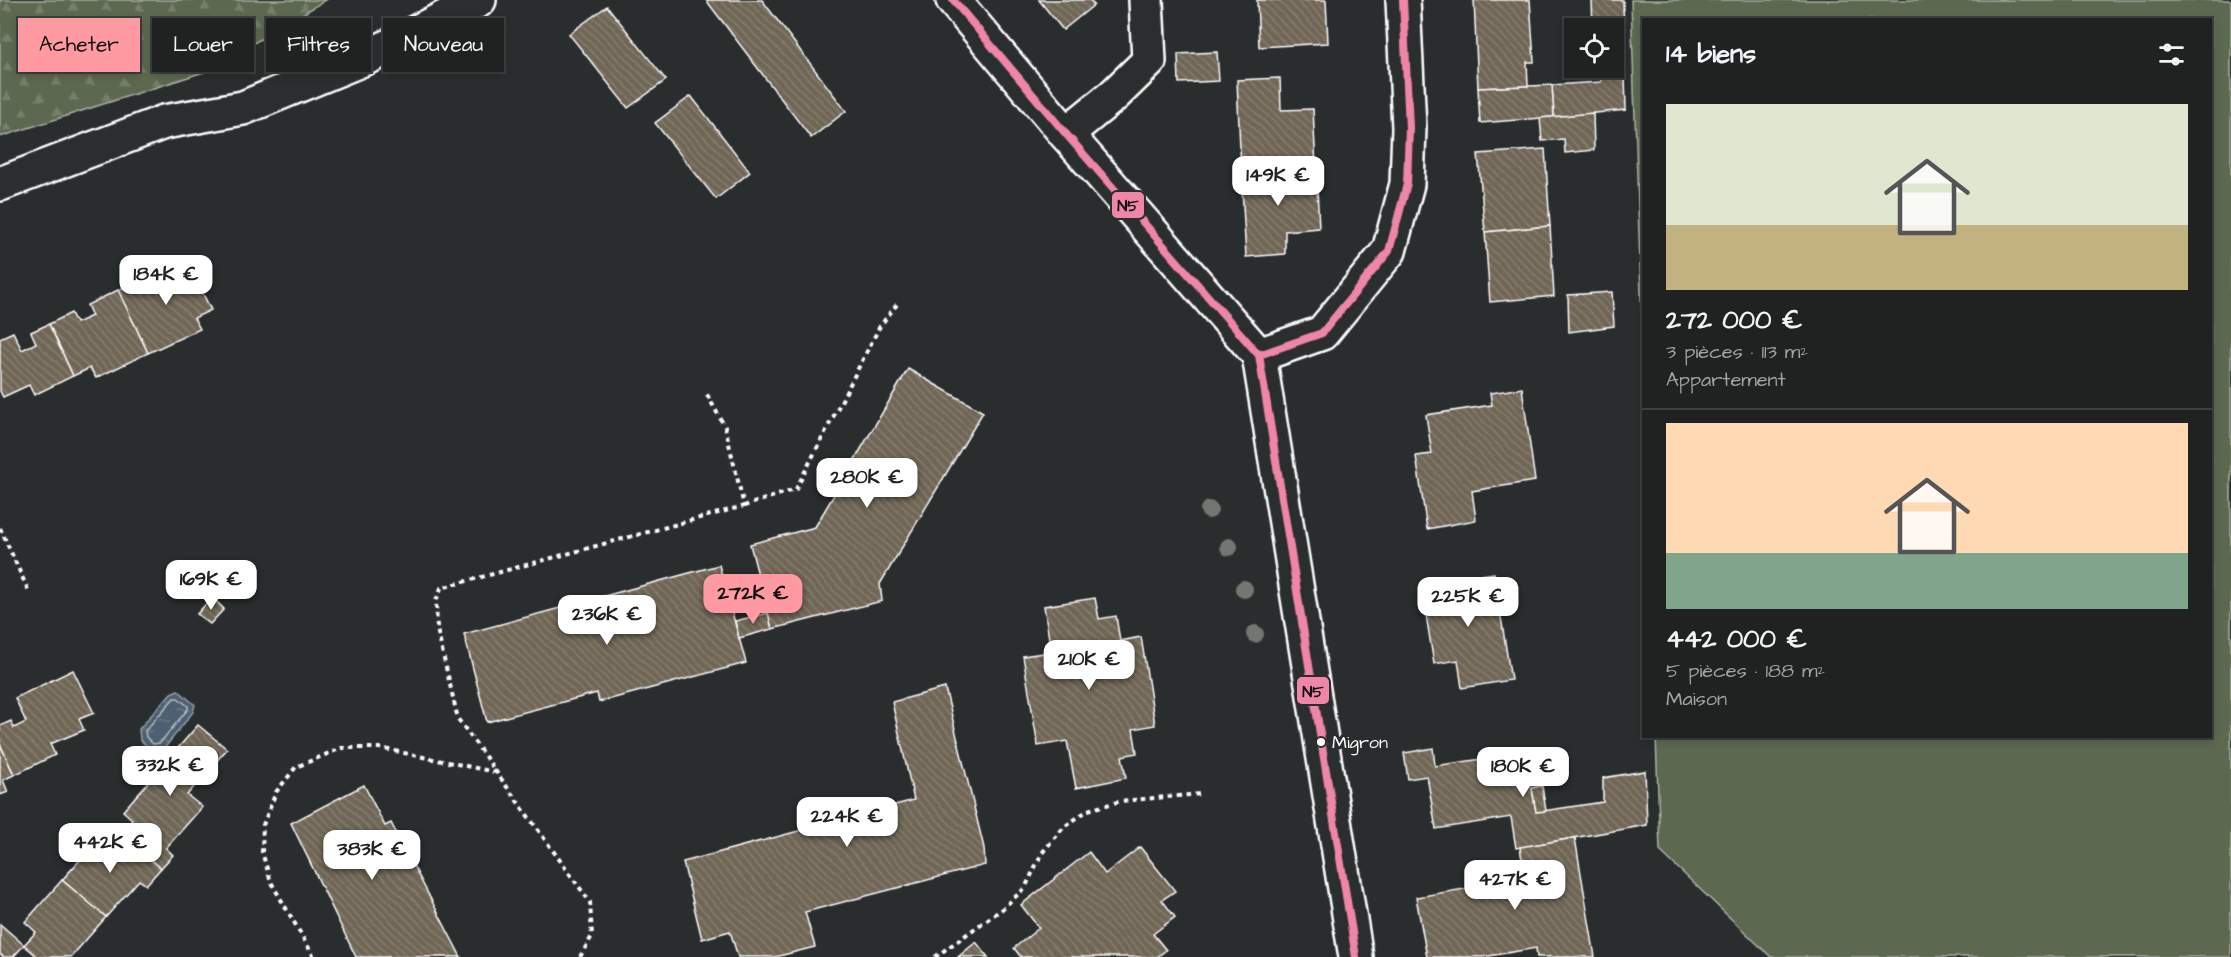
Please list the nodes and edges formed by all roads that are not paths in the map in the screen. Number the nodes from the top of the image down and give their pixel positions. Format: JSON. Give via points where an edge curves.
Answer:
{"nodes":[{"id":1,"x":479,"y":0,"type":"edge"},
{"id":2,"x":953,"y":0,"type":"edge"},
{"id":3,"x":1146,"y":0,"type":"edge"},
{"id":4,"x":1403,"y":0,"type":"edge"},
{"id":5,"x":1066,"y":134,"type":"junction"},
{"id":6,"x":0,"y":184,"type":"edge"},
{"id":7,"x":1259,"y":355,"type":"junction"},
{"id":8,"x":1356,"y":957,"type":"edge"}],
"edges":[{"from":1,"to":6,"type":"street","via":[[370,56],[243,108],[164,122]]},
{"from":2,"to":5,"type":"street"},
{"from":3,"to":5,"type":"street","via":[[1149,61]]},
{"from":4,"to":7,"type":"street","via":[[1409,128],[1407,184],[1389,251],[1322,333]]},
{"from":5,"to":7,"type":"street"},
{"from":7,"to":8,"type":"street"}]}
